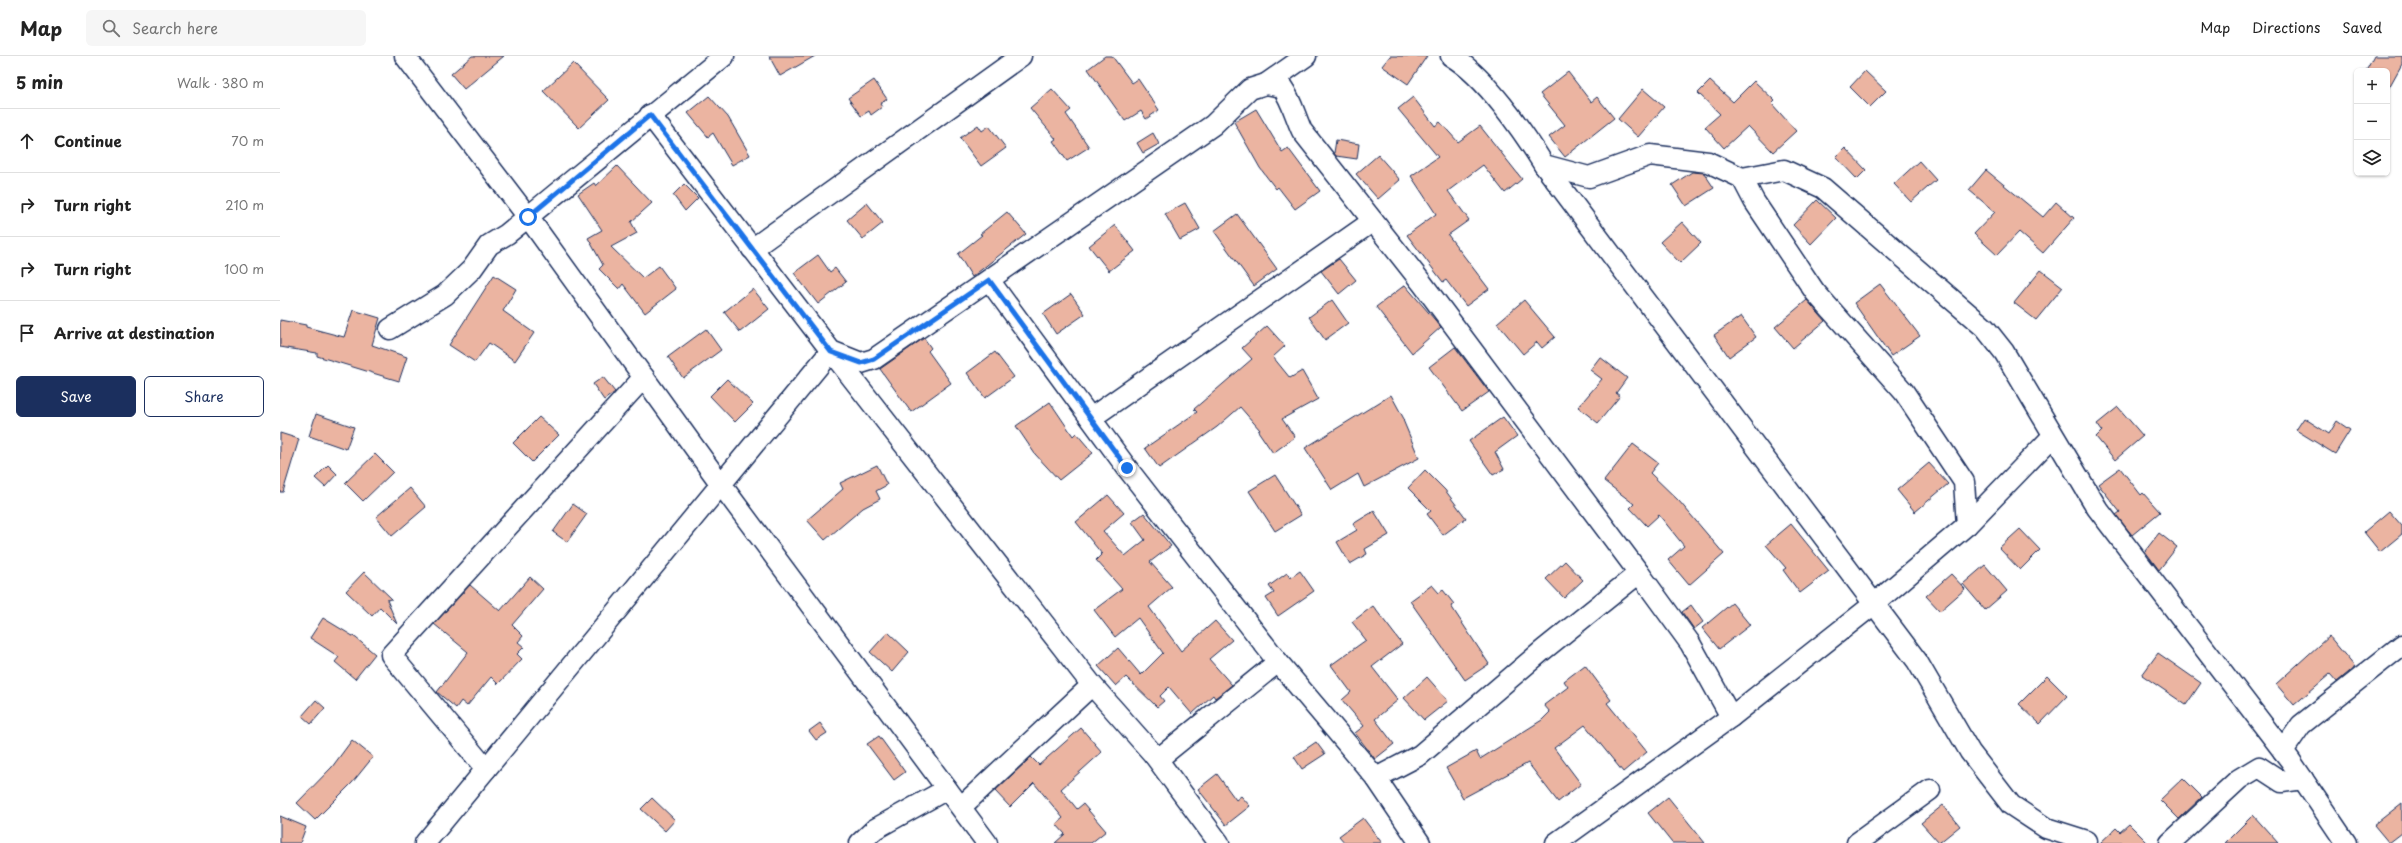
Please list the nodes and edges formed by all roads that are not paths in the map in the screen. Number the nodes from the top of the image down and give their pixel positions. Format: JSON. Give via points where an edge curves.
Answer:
{"nodes":[{"id":1,"x":405,"y":56,"type":"edge"},
{"id":2,"x":724,"y":56,"type":"edge"},
{"id":3,"x":1021,"y":56,"type":"edge"},
{"id":4,"x":1322,"y":56,"type":"edge"},
{"id":5,"x":1457,"y":58,"type":"edge"},
{"id":6,"x":1303,"y":59,"type":"edge"},
{"id":7,"x":1266,"y":84,"type":"junction"},
{"id":8,"x":650,"y":115,"type":"junction"},
{"id":9,"x":1544,"y":165,"type":"junction"},
{"id":10,"x":1742,"y":178,"type":"junction"},
{"id":11,"x":528,"y":217,"type":"junction"},
{"id":12,"x":1373,"y":221,"type":"junction"},
{"id":13,"x":752,"y":249,"type":"junction"},
{"id":14,"x":989,"y":280,"type":"junction"},
{"id":15,"x":390,"y":329,"type":"dead end"},
{"id":16,"x":831,"y":352,"type":"junction"},
{"id":17,"x":644,"y":377,"type":"junction"},
{"id":18,"x":1090,"y":418,"type":"junction"},
{"id":19,"x":2053,"y":436,"type":"junction"},
{"id":20,"x":720,"y":483,"type":"junction"},
{"id":21,"x":1967,"y":525,"type":"junction"},
{"id":22,"x":1639,"y":573,"type":"junction"},
{"id":23,"x":1874,"y":604,"type":"junction"},
{"id":24,"x":2402,"y":645,"type":"edge"},
{"id":25,"x":1278,"y":662,"type":"junction"},
{"id":26,"x":1092,"y":685,"type":"junction"},
{"id":27,"x":1731,"y":717,"type":"junction"},
{"id":28,"x":2283,"y":751,"type":"junction"},
{"id":29,"x":1154,"y":755,"type":"junction"},
{"id":30,"x":486,"y":769,"type":"junction"},
{"id":31,"x":1376,"y":778,"type":"junction"},
{"id":32,"x":2303,"y":779,"type":"junction"},
{"id":33,"x":947,"y":789,"type":"junction"},
{"id":34,"x":1930,"y":790,"type":"dead end"},
{"id":35,"x":961,"y":807,"type":"junction"},
{"id":36,"x":2087,"y":840,"type":"dead end"},
{"id":37,"x":425,"y":843,"type":"edge"},
{"id":38,"x":860,"y":843,"type":"edge"},
{"id":39,"x":987,"y":843,"type":"edge"},
{"id":40,"x":1219,"y":843,"type":"edge"},
{"id":41,"x":1420,"y":843,"type":"edge"},
{"id":42,"x":1556,"y":843,"type":"edge"},
{"id":43,"x":1857,"y":843,"type":"edge"},
{"id":44,"x":2170,"y":843,"type":"edge"},
{"id":45,"x":2346,"y":843,"type":"edge"}],
"edges":[{"from":1,"to":11,"type":"street"},
{"from":2,"to":8,"type":"street"},
{"from":3,"to":13,"type":"street"},
{"from":4,"to":6,"type":"street"},
{"from":5,"to":9,"type":"street","via":[[1478,78],[1531,144]]},
{"from":6,"to":7,"type":"street"},
{"from":7,"to":12,"type":"street","via":[[1282,88],[1291,99],[1294,114],[1302,130]]},
{"from":7,"to":14,"type":"street","via":[[1250,89],[1213,125]]},
{"from":8,"to":11,"type":"street"},
{"from":8,"to":13,"type":"street"},
{"from":9,"to":10,"type":"street","via":[[1589,177],[1650,155],[1708,162]]},
{"from":9,"to":23,"type":"street"},
{"from":10,"to":19,"type":"street","via":[[1784,170],[1823,188],[1985,328],[2004,352]]},
{"from":10,"to":21,"type":"street","via":[[1754,201],[1815,292],[1904,392],[1964,482]]},
{"from":11,"to":15,"type":"street","via":[[489,245],[472,269],[445,295]]},
{"from":11,"to":17,"type":"street"},
{"from":12,"to":18,"type":"street"},
{"from":12,"to":22,"type":"street"},
{"from":13,"to":16,"type":"street"},
{"from":14,"to":16,"type":"street","via":[[874,359],[861,363]]},
{"from":14,"to":18,"type":"street"},
{"from":16,"to":20,"type":"street"},
{"from":16,"to":26,"type":"street"},
{"from":17,"to":20,"type":"street"},
{"from":17,"to":30,"type":"street","via":[[391,655]]},
{"from":18,"to":25,"type":"street"},
{"from":19,"to":21,"type":"street"},
{"from":19,"to":28,"type":"street","via":[[2097,508]]},
{"from":20,"to":30,"type":"street"},
{"from":20,"to":33,"type":"street"},
{"from":21,"to":23,"type":"street"},
{"from":22,"to":27,"type":"street","via":[[1690,643]]},
{"from":22,"to":31,"type":"street","via":[[1542,651],[1420,755]]},
{"from":23,"to":27,"type":"street"},
{"from":23,"to":36,"type":"street","via":[[1917,661],[1970,752],[2011,805],[2046,828]]},
{"from":24,"to":28,"type":"street","via":[[2301,726]]},
{"from":25,"to":29,"type":"street","via":[[1163,755]]},
{"from":25,"to":31,"type":"street"},
{"from":26,"to":29,"type":"street"},
{"from":26,"to":35,"type":"street"},
{"from":27,"to":42,"type":"street"},
{"from":28,"to":32,"type":"street"},
{"from":29,"to":40,"type":"street"},
{"from":30,"to":37,"type":"street"},
{"from":31,"to":41,"type":"street"},
{"from":32,"to":44,"type":"street","via":[[2282,782],[2259,767],[2239,779]]},
{"from":32,"to":45,"type":"street"},
{"from":33,"to":35,"type":"street"},
{"from":33,"to":38,"type":"street","via":[[875,829]]},
{"from":34,"to":43,"type":"street"},
{"from":35,"to":39,"type":"street"}]}
